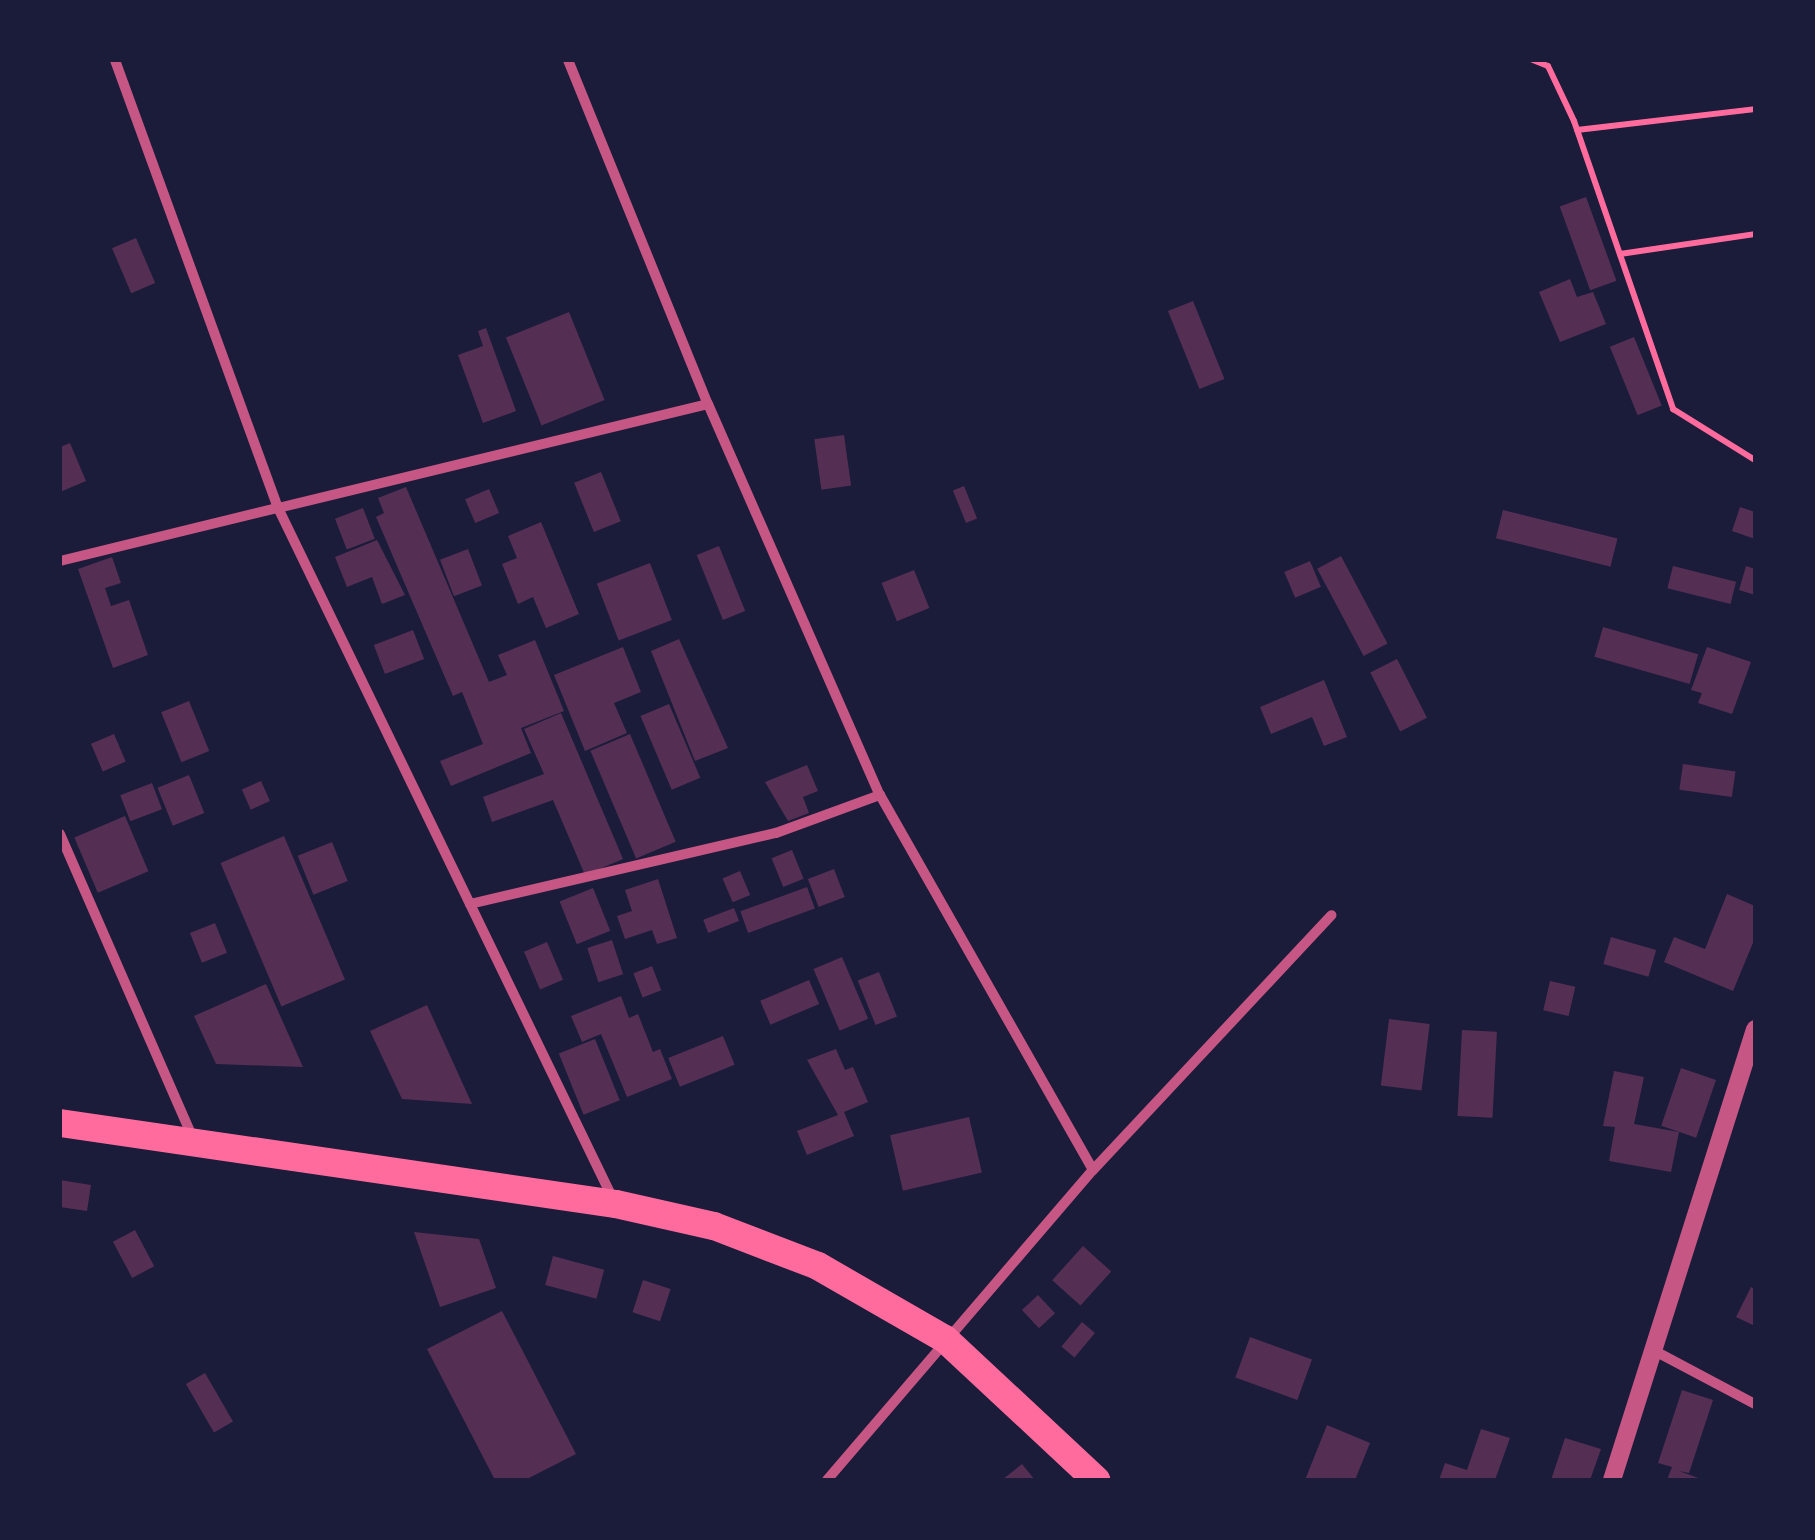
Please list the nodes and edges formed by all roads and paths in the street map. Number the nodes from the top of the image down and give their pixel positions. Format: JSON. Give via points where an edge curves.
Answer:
{"nodes":[{"id":1,"x":115,"y":60,"type":"edge"},
{"id":2,"x":568,"y":60,"type":"edge"},
{"id":3,"x":1533,"y":60,"type":"edge"},
{"id":4,"x":1755,"y":108,"type":"edge"},
{"id":5,"x":1577,"y":130,"type":"junction"},
{"id":6,"x":1755,"y":234,"type":"edge"},
{"id":7,"x":1620,"y":254,"type":"junction"},
{"id":8,"x":708,"y":404,"type":"junction"},
{"id":9,"x":1755,"y":460,"type":"edge"},
{"id":10,"x":278,"y":508,"type":"junction"},
{"id":11,"x":60,"y":561,"type":"edge"},
{"id":12,"x":880,"y":795,"type":"junction"},
{"id":13,"x":60,"y":834,"type":"edge"},
{"id":14,"x":470,"y":904,"type":"junction"},
{"id":15,"x":1332,"y":915,"type":"dead end"},
{"id":16,"x":1755,"y":1029,"type":"edge"},
{"id":17,"x":60,"y":1123,"type":"edge"},
{"id":18,"x":196,"y":1146,"type":"junction"},
{"id":19,"x":1092,"y":1170,"type":"junction"},
{"id":20,"x":616,"y":1204,"type":"junction"},
{"id":21,"x":945,"y":1339,"type":"junction"},
{"id":22,"x":1653,"y":1350,"type":"junction"},
{"id":23,"x":1755,"y":1404,"type":"edge"},
{"id":24,"x":828,"y":1480,"type":"edge"},
{"id":25,"x":1096,"y":1480,"type":"edge"},
{"id":26,"x":1612,"y":1480,"type":"edge"}],
"edges":[{"from":1,"to":10,"type":"street"},
{"from":2,"to":8,"type":"street"},
{"from":3,"to":5,"type":"path","via":[[1548,66]]},
{"from":4,"to":5,"type":"path"},
{"from":5,"to":7,"type":"path"},
{"from":6,"to":7,"type":"path"},
{"from":7,"to":9,"type":"path","via":[[1673,409]]},
{"from":8,"to":10,"type":"street"},
{"from":8,"to":12,"type":"street"},
{"from":10,"to":11,"type":"street"},
{"from":10,"to":14,"type":"street"},
{"from":12,"to":14,"type":"street","via":[[776,833]]},
{"from":12,"to":19,"type":"street"},
{"from":13,"to":18,"type":"street"},
{"from":14,"to":20,"type":"street"},
{"from":15,"to":19,"type":"street"},
{"from":16,"to":22,"type":"street"},
{"from":17,"to":18,"type":"highway"},
{"from":18,"to":20,"type":"highway"},
{"from":19,"to":21,"type":"street"},
{"from":20,"to":21,"type":"highway","via":[[714,1226],[818,1266]]},
{"from":21,"to":24,"type":"street"},
{"from":21,"to":25,"type":"highway"},
{"from":22,"to":23,"type":"street"},
{"from":22,"to":26,"type":"street"}]}
